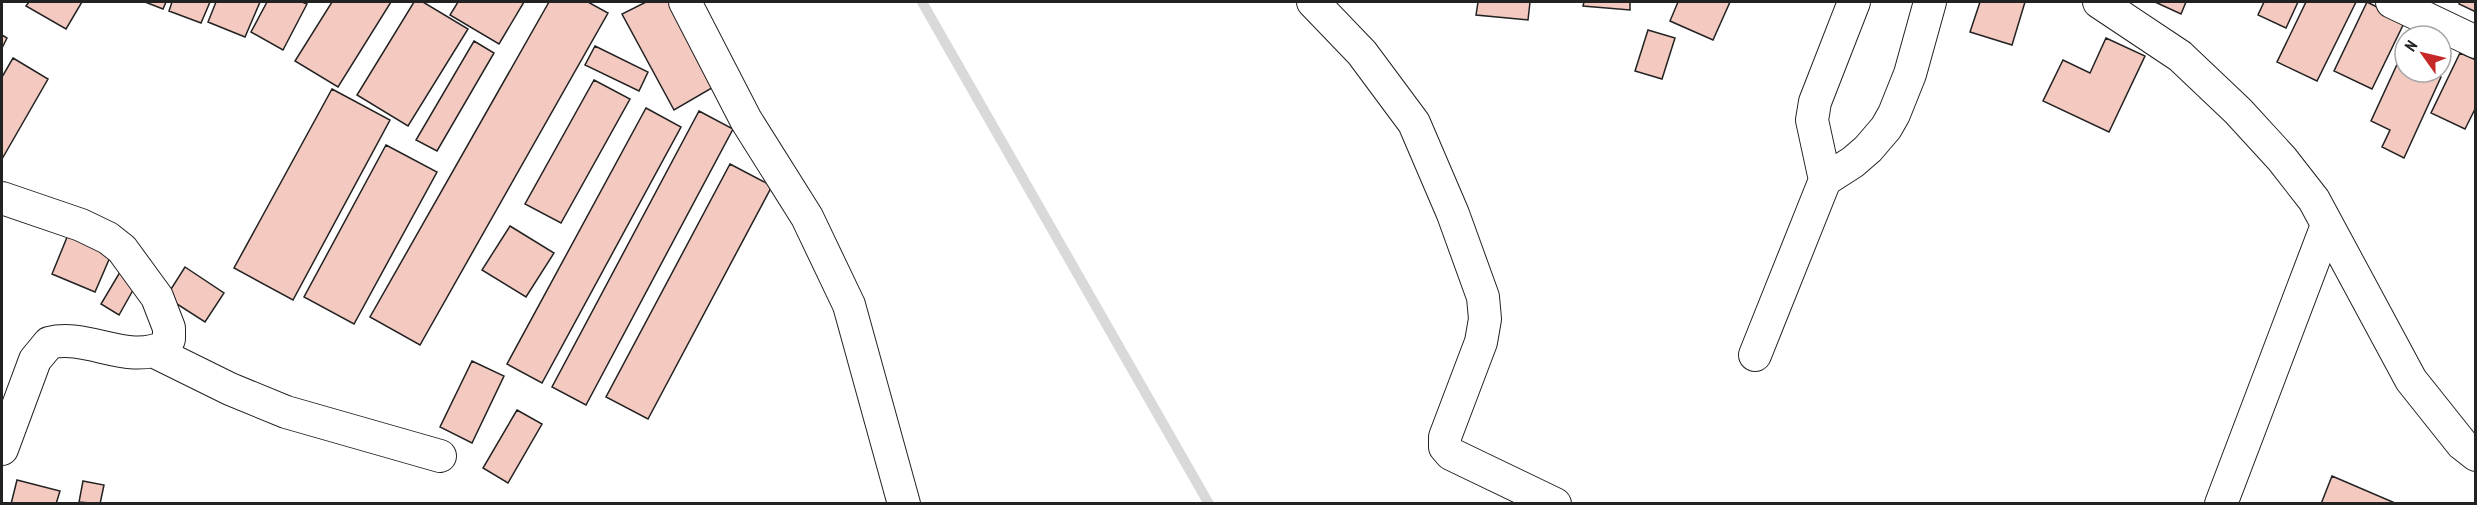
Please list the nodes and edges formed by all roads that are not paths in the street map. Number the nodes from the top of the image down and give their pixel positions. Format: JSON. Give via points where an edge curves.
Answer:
{"nodes":[{"id":1,"x":685,"y":2,"type":"edge"},
{"id":2,"x":1313,"y":2,"type":"edge"},
{"id":3,"x":1854,"y":2,"type":"edge"},
{"id":4,"x":1930,"y":2,"type":"edge"},
{"id":5,"x":2099,"y":2,"type":"edge"},
{"id":6,"x":2392,"y":2,"type":"edge"},
{"id":7,"x":2475,"y":42,"type":"edge"},
{"id":8,"x":1825,"y":180,"type":"junction"},
{"id":9,"x":2,"y":198,"type":"edge"},
{"id":10,"x":2327,"y":225,"type":"junction"},
{"id":11,"x":155,"y":351,"type":"junction"},
{"id":12,"x":1755,"y":355,"type":"dead end"},
{"id":13,"x":2,"y":449,"type":"edge"},
{"id":14,"x":2475,"y":455,"type":"edge"},
{"id":15,"x":440,"y":456,"type":"dead end"},
{"id":16,"x":904,"y":504,"type":"edge"},
{"id":17,"x":1555,"y":504,"type":"edge"},
{"id":18,"x":2221,"y":504,"type":"edge"}],
"edges":[{"from":1,"to":16,"type":"street","via":[[746,120],[807,217],[849,305]]},
{"from":2,"to":17,"type":"street","via":[[1362,53],[1414,123],[1483,297],[1481,342],[1445,436],[1445,447],[1451,454]]},
{"from":3,"to":8,"type":"street","via":[[1815,102],[1812,120]]},
{"from":4,"to":8,"type":"street","via":[[1910,74],[1886,128],[1853,162]]},
{"from":5,"to":10,"type":"street","via":[[2180,56],[2238,111],[2282,159],[2314,200]]},
{"from":6,"to":7,"type":"street"},
{"from":8,"to":12,"type":"street"},
{"from":9,"to":11,"type":"street","via":[[81,225],[122,249],[157,297],[168,328],[166,346]]},
{"from":10,"to":14,"type":"street","via":[[2412,380]]},
{"from":10,"to":18,"type":"street"},
{"from":11,"to":13,"type":"street","via":[[135,354],[68,342],[49,343],[35,360]]},
{"from":11,"to":15,"type":"street","via":[[286,412]]}]}
